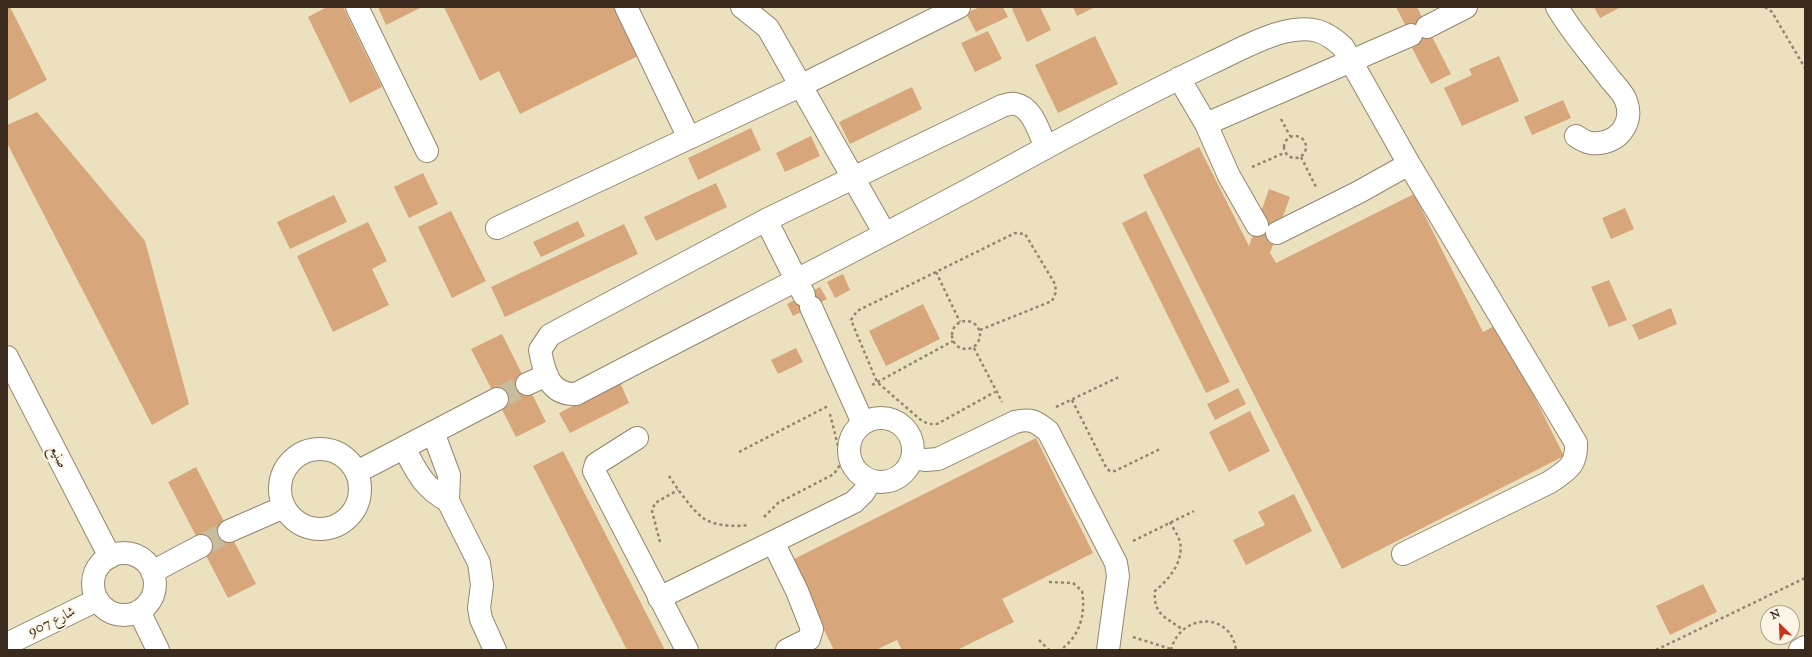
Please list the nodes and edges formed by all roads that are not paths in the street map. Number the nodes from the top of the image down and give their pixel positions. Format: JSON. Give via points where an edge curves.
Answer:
{"nodes":[{"id":1,"x":357,"y":7,"type":"edge"},
{"id":2,"x":626,"y":7,"type":"edge"},
{"id":3,"x":742,"y":7,"type":"edge"},
{"id":4,"x":959,"y":7,"type":"edge"},
{"id":5,"x":1466,"y":7,"type":"edge"},
{"id":6,"x":1557,"y":7,"type":"edge"},
{"id":7,"x":767,"y":17,"type":"edge"},
{"id":8,"x":1350,"y":60,"type":"junction"},
{"id":9,"x":1179,"y":78,"type":"junction"},
{"id":10,"x":800,"y":86,"type":"junction"},
{"id":11,"x":1206,"y":124,"type":"junction"},
{"id":12,"x":1576,"y":136,"type":"dead end"},
{"id":13,"x":689,"y":138,"type":"junction"},
{"id":14,"x":1046,"y":148,"type":"junction"},
{"id":15,"x":427,"y":151,"type":"dead end"},
{"id":16,"x":1408,"y":164,"type":"junction"},
{"id":17,"x":854,"y":178,"type":"junction"},
{"id":18,"x":766,"y":220,"type":"junction"},
{"id":19,"x":1257,"y":225,"type":"dead end"},
{"id":20,"x":497,"y":228,"type":"dead end"},
{"id":21,"x":1277,"y":233,"type":"dead end"},
{"id":22,"x":885,"y":234,"type":"junction"},
{"id":23,"x":804,"y":294,"type":"junction"},
{"id":24,"x":7,"y":357,"type":"edge"},
{"id":25,"x":547,"y":375,"type":"junction"},
{"id":26,"x":527,"y":384,"type":"tunnel mouth"},
{"id":27,"x":497,"y":399,"type":"tunnel mouth"},
{"id":28,"x":863,"y":423,"type":"junction"},
{"id":29,"x":433,"y":432,"type":"junction"},
{"id":30,"x":637,"y":438,"type":"dead end"},
{"id":31,"x":404,"y":448,"type":"junction"},
{"id":32,"x":913,"y":458,"type":"junction"},
{"id":33,"x":357,"y":472,"type":"junction"},
{"id":34,"x":870,"y":481,"type":"junction"},
{"id":35,"x":448,"y":501,"type":"junction"},
{"id":36,"x":284,"y":507,"type":"junction"},
{"id":37,"x":229,"y":531,"type":"tunnel mouth"},
{"id":38,"x":773,"y":542,"type":"junction"},
{"id":39,"x":201,"y":546,"type":"tunnel mouth"},
{"id":40,"x":1403,"y":554,"type":"dead end"},
{"id":41,"x":110,"y":557,"type":"junction"},
{"id":42,"x":152,"y":572,"type":"junction"},
{"id":43,"x":659,"y":598,"type":"junction"},
{"id":44,"x":97,"y":600,"type":"junction"},
{"id":45,"x":139,"y":611,"type":"junction"},
{"id":46,"x":1110,"y":640,"type":"edge"},
{"id":47,"x":7,"y":644,"type":"edge"},
{"id":48,"x":1805,"y":647,"type":"edge"},
{"id":49,"x":158,"y":650,"type":"edge"},
{"id":50,"x":495,"y":650,"type":"edge"},
{"id":51,"x":687,"y":650,"type":"edge"},
{"id":52,"x":787,"y":650,"type":"edge"},
{"id":53,"x":1800,"y":650,"type":"edge"}],
"edges":[{"from":1,"to":15,"type":"street"},
{"from":2,"to":13,"type":"street"},
{"from":3,"to":7,"type":"street"},
{"from":4,"to":10,"type":"street"},
{"from":5,"to":8,"type":"street","via":[[1419,31]]},
{"from":6,"to":12,"type":"street","via":[[1569,29],[1626,101],[1629,120],[1620,135],[1605,142],[1587,143]]},
{"from":7,"to":10,"type":"street"},
{"from":8,"to":9,"type":"street","via":[[1343,47],[1330,35],[1310,28],[1286,31]]},
{"from":8,"to":11,"type":"street"},
{"from":8,"to":16,"type":"street"},
{"from":9,"to":11,"type":"street"},
{"from":9,"to":14,"type":"street"},
{"from":10,"to":13,"type":"street"},
{"from":10,"to":17,"type":"street"},
{"from":11,"to":19,"type":"street","via":[[1229,176]]},
{"from":13,"to":20,"type":"street"},
{"from":14,"to":17,"type":"street","via":[[1030,113],[1014,104],[1002,106]]},
{"from":14,"to":22,"type":"street"},
{"from":16,"to":21,"type":"street"},
{"from":16,"to":40,"type":"street","via":[[1576,443],[1576,456],[1568,470],[1550,482]]},
{"from":17,"to":18,"type":"street"},
{"from":17,"to":22,"type":"street"},
{"from":18,"to":23,"type":"street"},
{"from":18,"to":25,"type":"street","via":[[550,335],[540,350]]},
{"from":22,"to":23,"type":"street"},
{"from":23,"to":25,"type":"street","via":[[576,394],[565,394],[554,388]]},
{"from":23,"to":28,"type":"street"},
{"from":24,"to":41,"type":"street","name":"صنيع"},
{"from":25,"to":26,"type":"street"},
{"from":27,"to":29,"type":"street"},
{"from":28,"to":32,"type":"street","via":[[885,418],[896,421],[911,436]]},
{"from":28,"to":34,"type":"street","via":[[856,430],[848,449],[854,469]]},
{"from":29,"to":31,"type":"street"},
{"from":29,"to":35,"type":"street","via":[[449,475]]},
{"from":30,"to":43,"type":"street","via":[[596,464],[594,471]]},
{"from":31,"to":33,"type":"street"},
{"from":31,"to":35,"type":"street","via":[[426,486]]},
{"from":32,"to":34,"type":"street","via":[[908,468],[896,479],[880,483]]},
{"from":32,"to":46,"type":"street","via":[[938,459],[1015,422],[1027,419],[1048,431],[1116,563],[1118,576]]},
{"from":33,"to":36,"type":"street","via":[[360,487],[358,502],[350,515],[337,525],[322,529],[307,527],[294,519]]},
{"from":33,"to":36,"type":"street","via":[[346,457],[330,449],[311,449],[300,454],[294,457],[283,471],[279,489]]},
{"from":34,"to":38,"type":"street","via":[[854,502]]},
{"from":35,"to":50,"type":"street","via":[[478,563],[482,584],[479,608],[481,619]]},
{"from":36,"to":37,"type":"street"},
{"from":38,"to":43,"type":"street"},
{"from":38,"to":52,"type":"street","via":[[812,629],[809,638]]},
{"from":39,"to":42,"type":"street"},
{"from":41,"to":42,"type":"street","via":[[118,554],[134,555],[142,559]]},
{"from":41,"to":44,"type":"street","via":[[96,572],[93,586]]},
{"from":42,"to":45,"type":"street","via":[[155,586],[153,594],[150,601]]},
{"from":43,"to":51,"type":"street"},
{"from":44,"to":45,"type":"street","via":[[116,614],[124,615]]},
{"from":44,"to":47,"type":"street","name":"شارع 907"},
{"from":45,"to":49,"type":"street"},
{"from":48,"to":53,"type":"street"}]}
